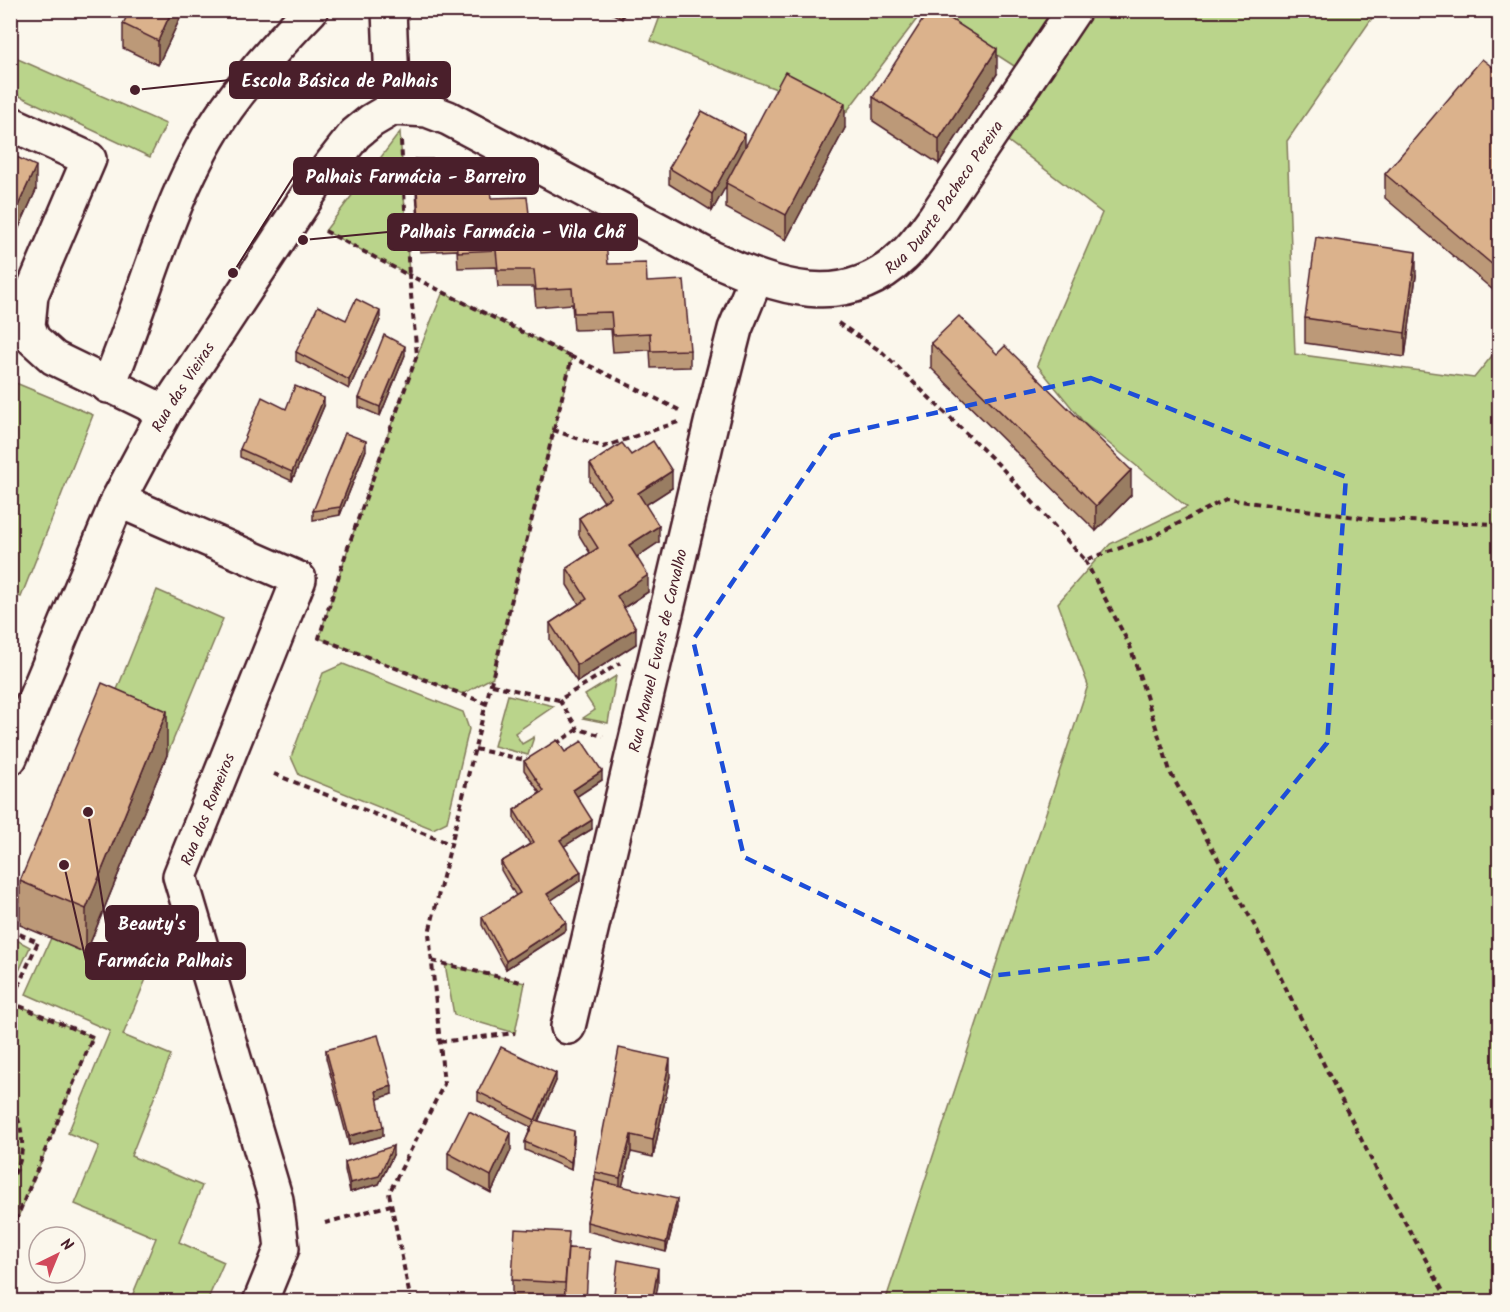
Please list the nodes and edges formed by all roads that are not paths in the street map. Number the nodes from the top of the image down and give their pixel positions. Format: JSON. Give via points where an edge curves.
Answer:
{"nodes":[{"id":1,"x":311,"y":10,"type":"edge"},
{"id":2,"x":389,"y":10,"type":"edge"},
{"id":3,"x":1074,"y":10,"type":"edge"},
{"id":4,"x":397,"y":120,"type":"junction"},
{"id":5,"x":10,"y":123,"type":"edge"},
{"id":6,"x":756,"y":278,"type":"junction"},
{"id":7,"x":108,"y":386,"type":"junction"},
{"id":8,"x":165,"y":412,"type":"junction"},
{"id":9,"x":118,"y":500,"type":"junction"},
{"id":10,"x":10,"y":758,"type":"edge"},
{"id":11,"x":568,"y":1027,"type":"dead end"},
{"id":12,"x":260,"y":1302,"type":"edge"}],
"edges":[{"from":1,"to":7,"type":"street","via":[[226,109],[193,169],[155,257]]},
{"from":2,"to":4,"type":"street"},
{"from":3,"to":6,"type":"street","name":"Rua Duarte Pacheco Pereira","via":[[935,218],[913,245],[880,273],[837,290],[816,291],[787,288]]},
{"from":4,"to":6,"type":"street","name":"Rua Duarte Pacheco Pereira","via":[[427,110],[448,118]]},
{"from":4,"to":8,"type":"street","name":"Rua das Vieiras","via":[[370,121],[341,149]]},
{"from":5,"to":7,"type":"street","via":[[89,159],[32,295],[28,326],[33,339],[47,353]]},
{"from":6,"to":11,"type":"street","name":"Rua Manuel Evans de Carvalho","via":[[735,329],[717,396]]},
{"from":7,"to":8,"type":"street"},
{"from":8,"to":9,"type":"street","name":"Rua das Vieiras"},
{"from":9,"to":10,"type":"street","name":"Rua das Vieiras"},
{"from":9,"to":12,"type":"street","name":"Rua dos Romeiros","via":[[299,579],[180,876],[276,1200],[282,1248]]}]}
